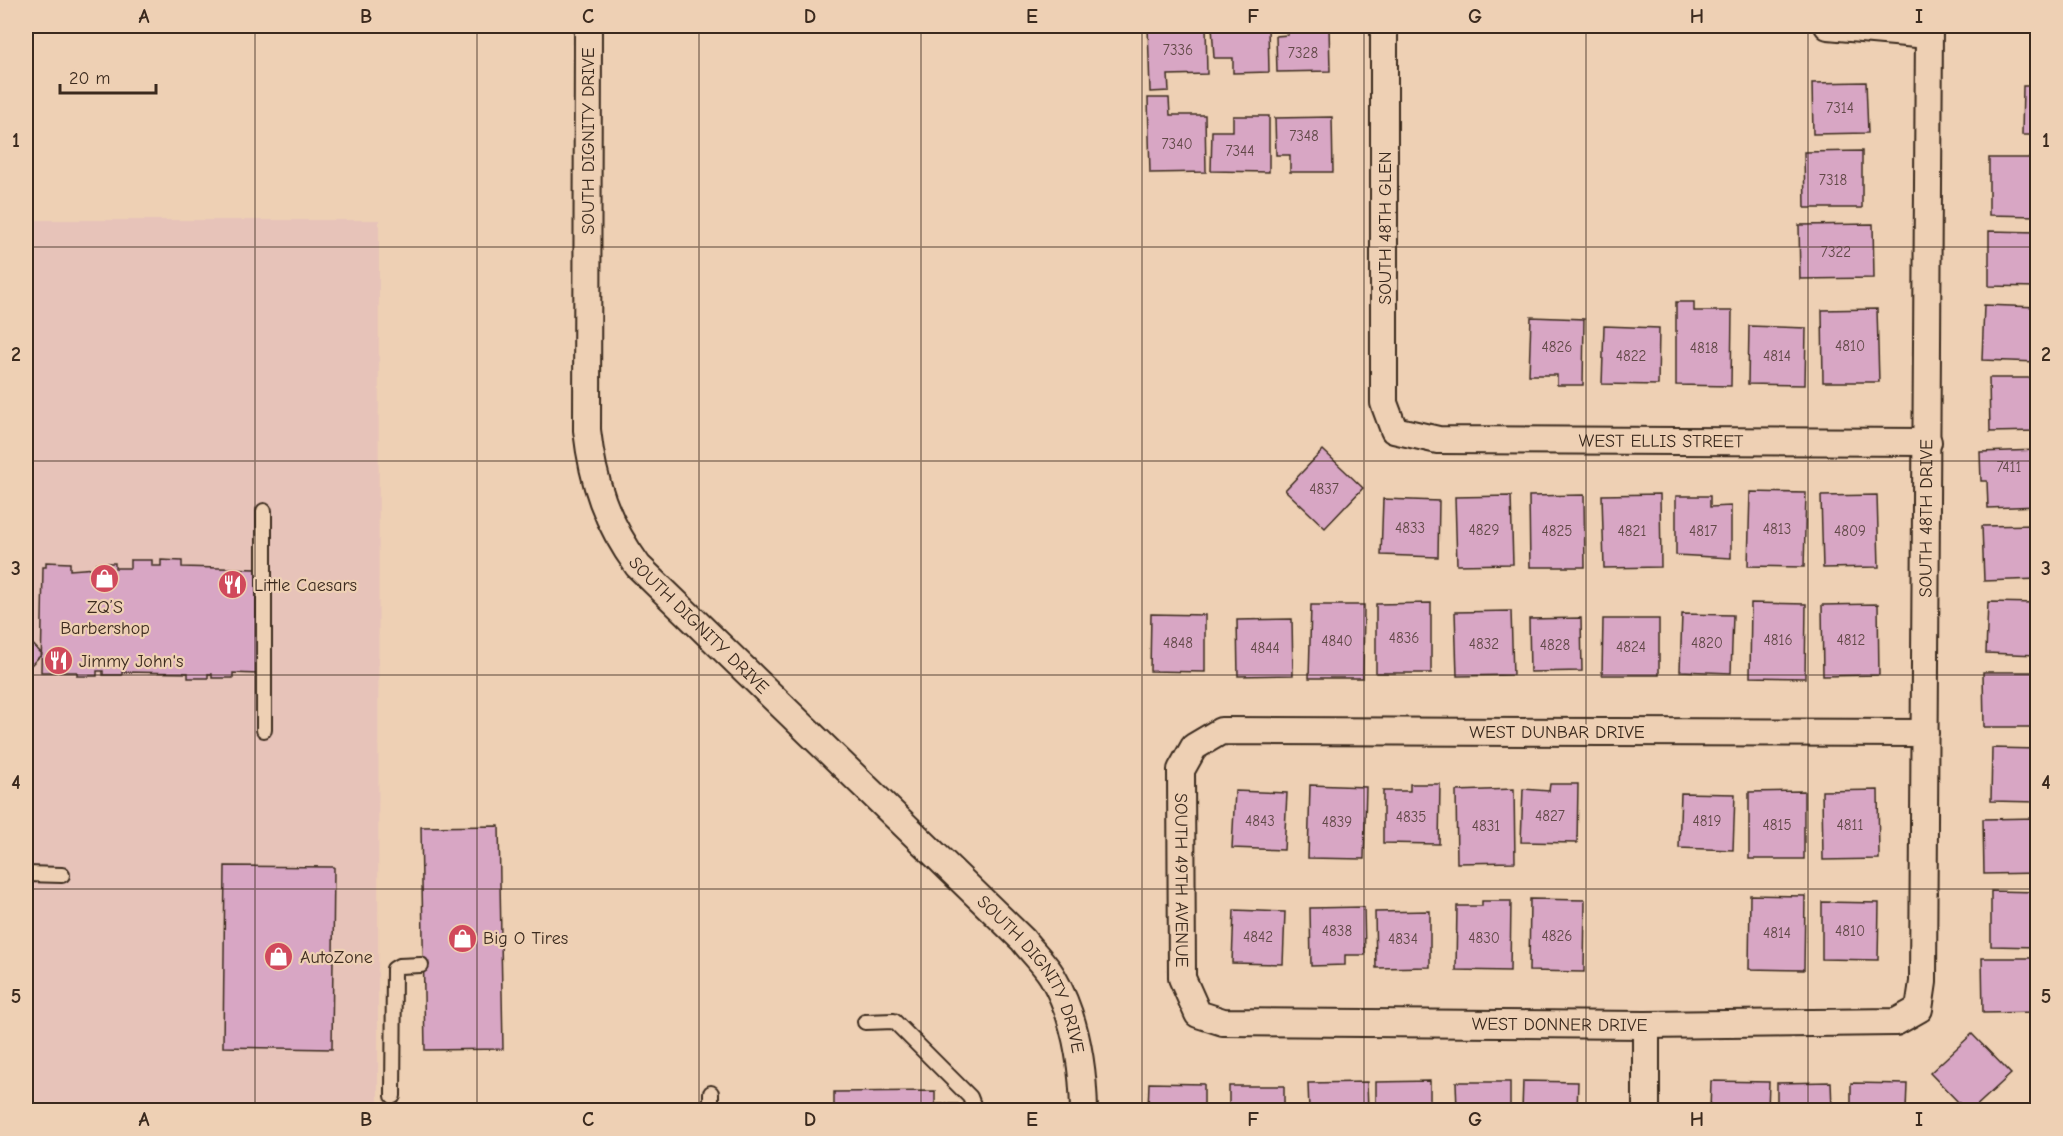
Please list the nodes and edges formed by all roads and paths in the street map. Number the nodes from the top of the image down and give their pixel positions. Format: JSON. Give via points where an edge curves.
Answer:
{"nodes":[{"id":1,"x":588,"y":26,"type":"edge"},
{"id":2,"x":1384,"y":26,"type":"edge"},
{"id":3,"x":1828,"y":26,"type":"edge"},
{"id":4,"x":1928,"y":30,"type":"edge"},
{"id":5,"x":1394,"y":430,"type":"joint"},
{"id":6,"x":1928,"y":442,"type":"junction"},
{"id":7,"x":264,"y":511,"type":"dead end"},
{"id":8,"x":264,"y":730,"type":"dead end"},
{"id":9,"x":1925,"y":733,"type":"junction"},
{"id":10,"x":1194,"y":747,"type":"joint"},
{"id":11,"x":26,"y":874,"type":"edge"},
{"id":12,"x":62,"y":875,"type":"dead end"},
{"id":13,"x":422,"y":965,"type":"dead end"},
{"id":14,"x":1919,"y":1009,"type":"joint"},
{"id":15,"x":1198,"y":1014,"type":"joint"},
{"id":16,"x":865,"y":1022,"type":"dead end"},
{"id":17,"x":1646,"y":1024,"type":"junction"},
{"id":18,"x":711,"y":1093,"type":"dead end"},
{"id":19,"x":393,"y":1096,"type":"dead end"},
{"id":20,"x":711,"y":1110,"type":"edge"},
{"id":21,"x":975,"y":1110,"type":"edge"},
{"id":22,"x":1084,"y":1110,"type":"edge"},
{"id":23,"x":1646,"y":1110,"type":"edge"}],
"edges":[{"from":1,"to":22,"type":"street","name":"SOUTH DIGNITY DRIVE","via":[[587,430],[591,470],[617,537],[638,566],[1023,940],[1052,976],[1067,1012],[1078,1051]]},
{"from":2,"to":5,"type":"street","name":"SOUTH 48TH GLEN","via":[[1384,403]]},
{"from":3,"to":4,"type":"street"},
{"from":4,"to":6,"type":"street","name":"SOUTH 48TH DRIVE"},
{"from":5,"to":6,"type":"street","name":"WEST ELLIS STREET","via":[[1438,440]]},
{"from":6,"to":9,"type":"street","name":"SOUTH 48TH DRIVE"},
{"from":7,"to":8,"type":"lane"},
{"from":9,"to":10,"type":"street","name":"WEST DUNBAR DRIVE","via":[[1221,731]]},
{"from":9,"to":14,"type":"street","name":"SOUTH 48TH DRIVE","via":[[1923,982]]},
{"from":10,"to":15,"type":"street","name":"SOUTH 49TH AVENUE","via":[[1181,770],[1182,978]]},
{"from":11,"to":12,"type":"lane"},
{"from":13,"to":19,"type":"lane","via":[[394,969]]},
{"from":14,"to":17,"type":"street","name":"WEST DONNER DRIVE","via":[[1896,1022]]},
{"from":15,"to":17,"type":"street","name":"WEST DONNER DRIVE","via":[[1223,1022]]},
{"from":16,"to":21,"type":"lane","via":[[894,1021],[970,1096]]},
{"from":17,"to":23,"type":"street"},
{"from":18,"to":20,"type":"lane"}]}
